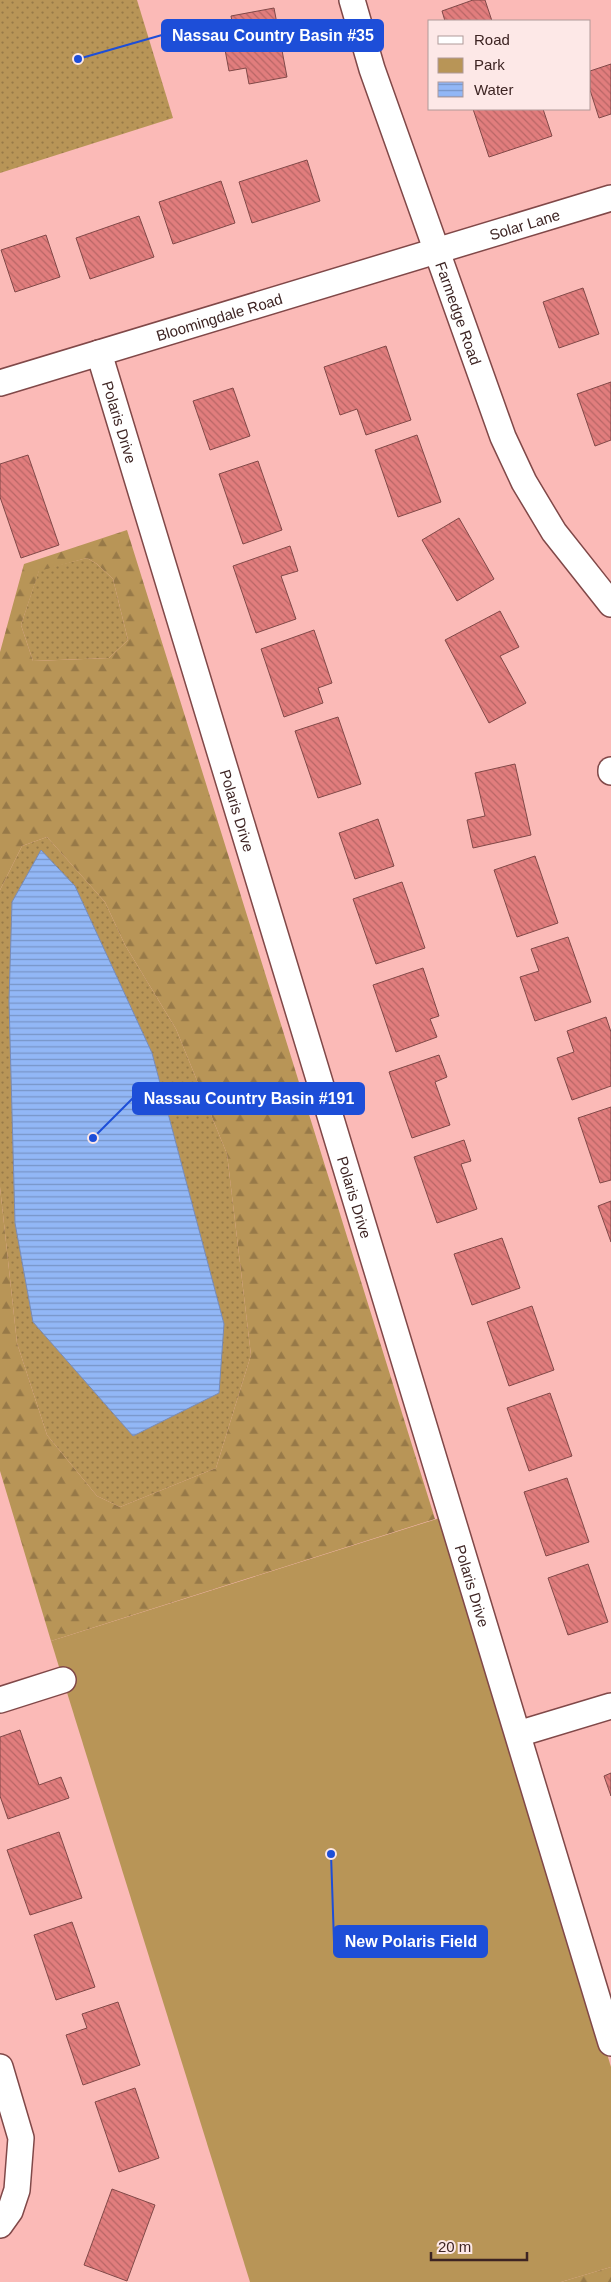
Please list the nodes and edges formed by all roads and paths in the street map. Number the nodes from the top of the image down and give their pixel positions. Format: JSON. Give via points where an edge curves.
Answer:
{"nodes":[{"id":1,"x":352,"y":0,"type":"edge"},
{"id":2,"x":611,"y":198,"type":"edge"},
{"id":3,"x":436,"y":250,"type":"junction"},
{"id":4,"x":99,"y":353,"type":"junction"},
{"id":5,"x":0,"y":382,"type":"edge"},
{"id":6,"x":611,"y":604,"type":"edge"},
{"id":7,"x":63,"y":1680,"type":"dead end"},
{"id":8,"x":0,"y":1700,"type":"edge"},
{"id":9,"x":611,"y":1706,"type":"edge"},
{"id":10,"x":518,"y":1734,"type":"junction"},
{"id":11,"x":611,"y":2043,"type":"edge"},
{"id":12,"x":0,"y":2067,"type":"edge"},
{"id":13,"x":0,"y":2225,"type":"edge"}],
"edges":[{"from":1,"to":3,"type":"street","name":"Farmedge Road","via":[[372,69]]},
{"from":2,"to":3,"type":"street","name":"Solar Lane"},
{"from":3,"to":4,"type":"street","name":"Bloomingdale Road"},
{"from":3,"to":6,"type":"street","name":"Farmedge Road","via":[[503,437],[524,482],[554,532]]},
{"from":4,"to":5,"type":"street","name":"Bloomingdale Road"},
{"from":4,"to":10,"type":"street","name":"Polaris Drive"},
{"from":7,"to":8,"type":"street"},
{"from":9,"to":10,"type":"street"},
{"from":10,"to":11,"type":"street","name":"Polaris Drive"},
{"from":12,"to":13,"type":"street","via":[[21,2138],[17,2190],[10,2211]]}]}
